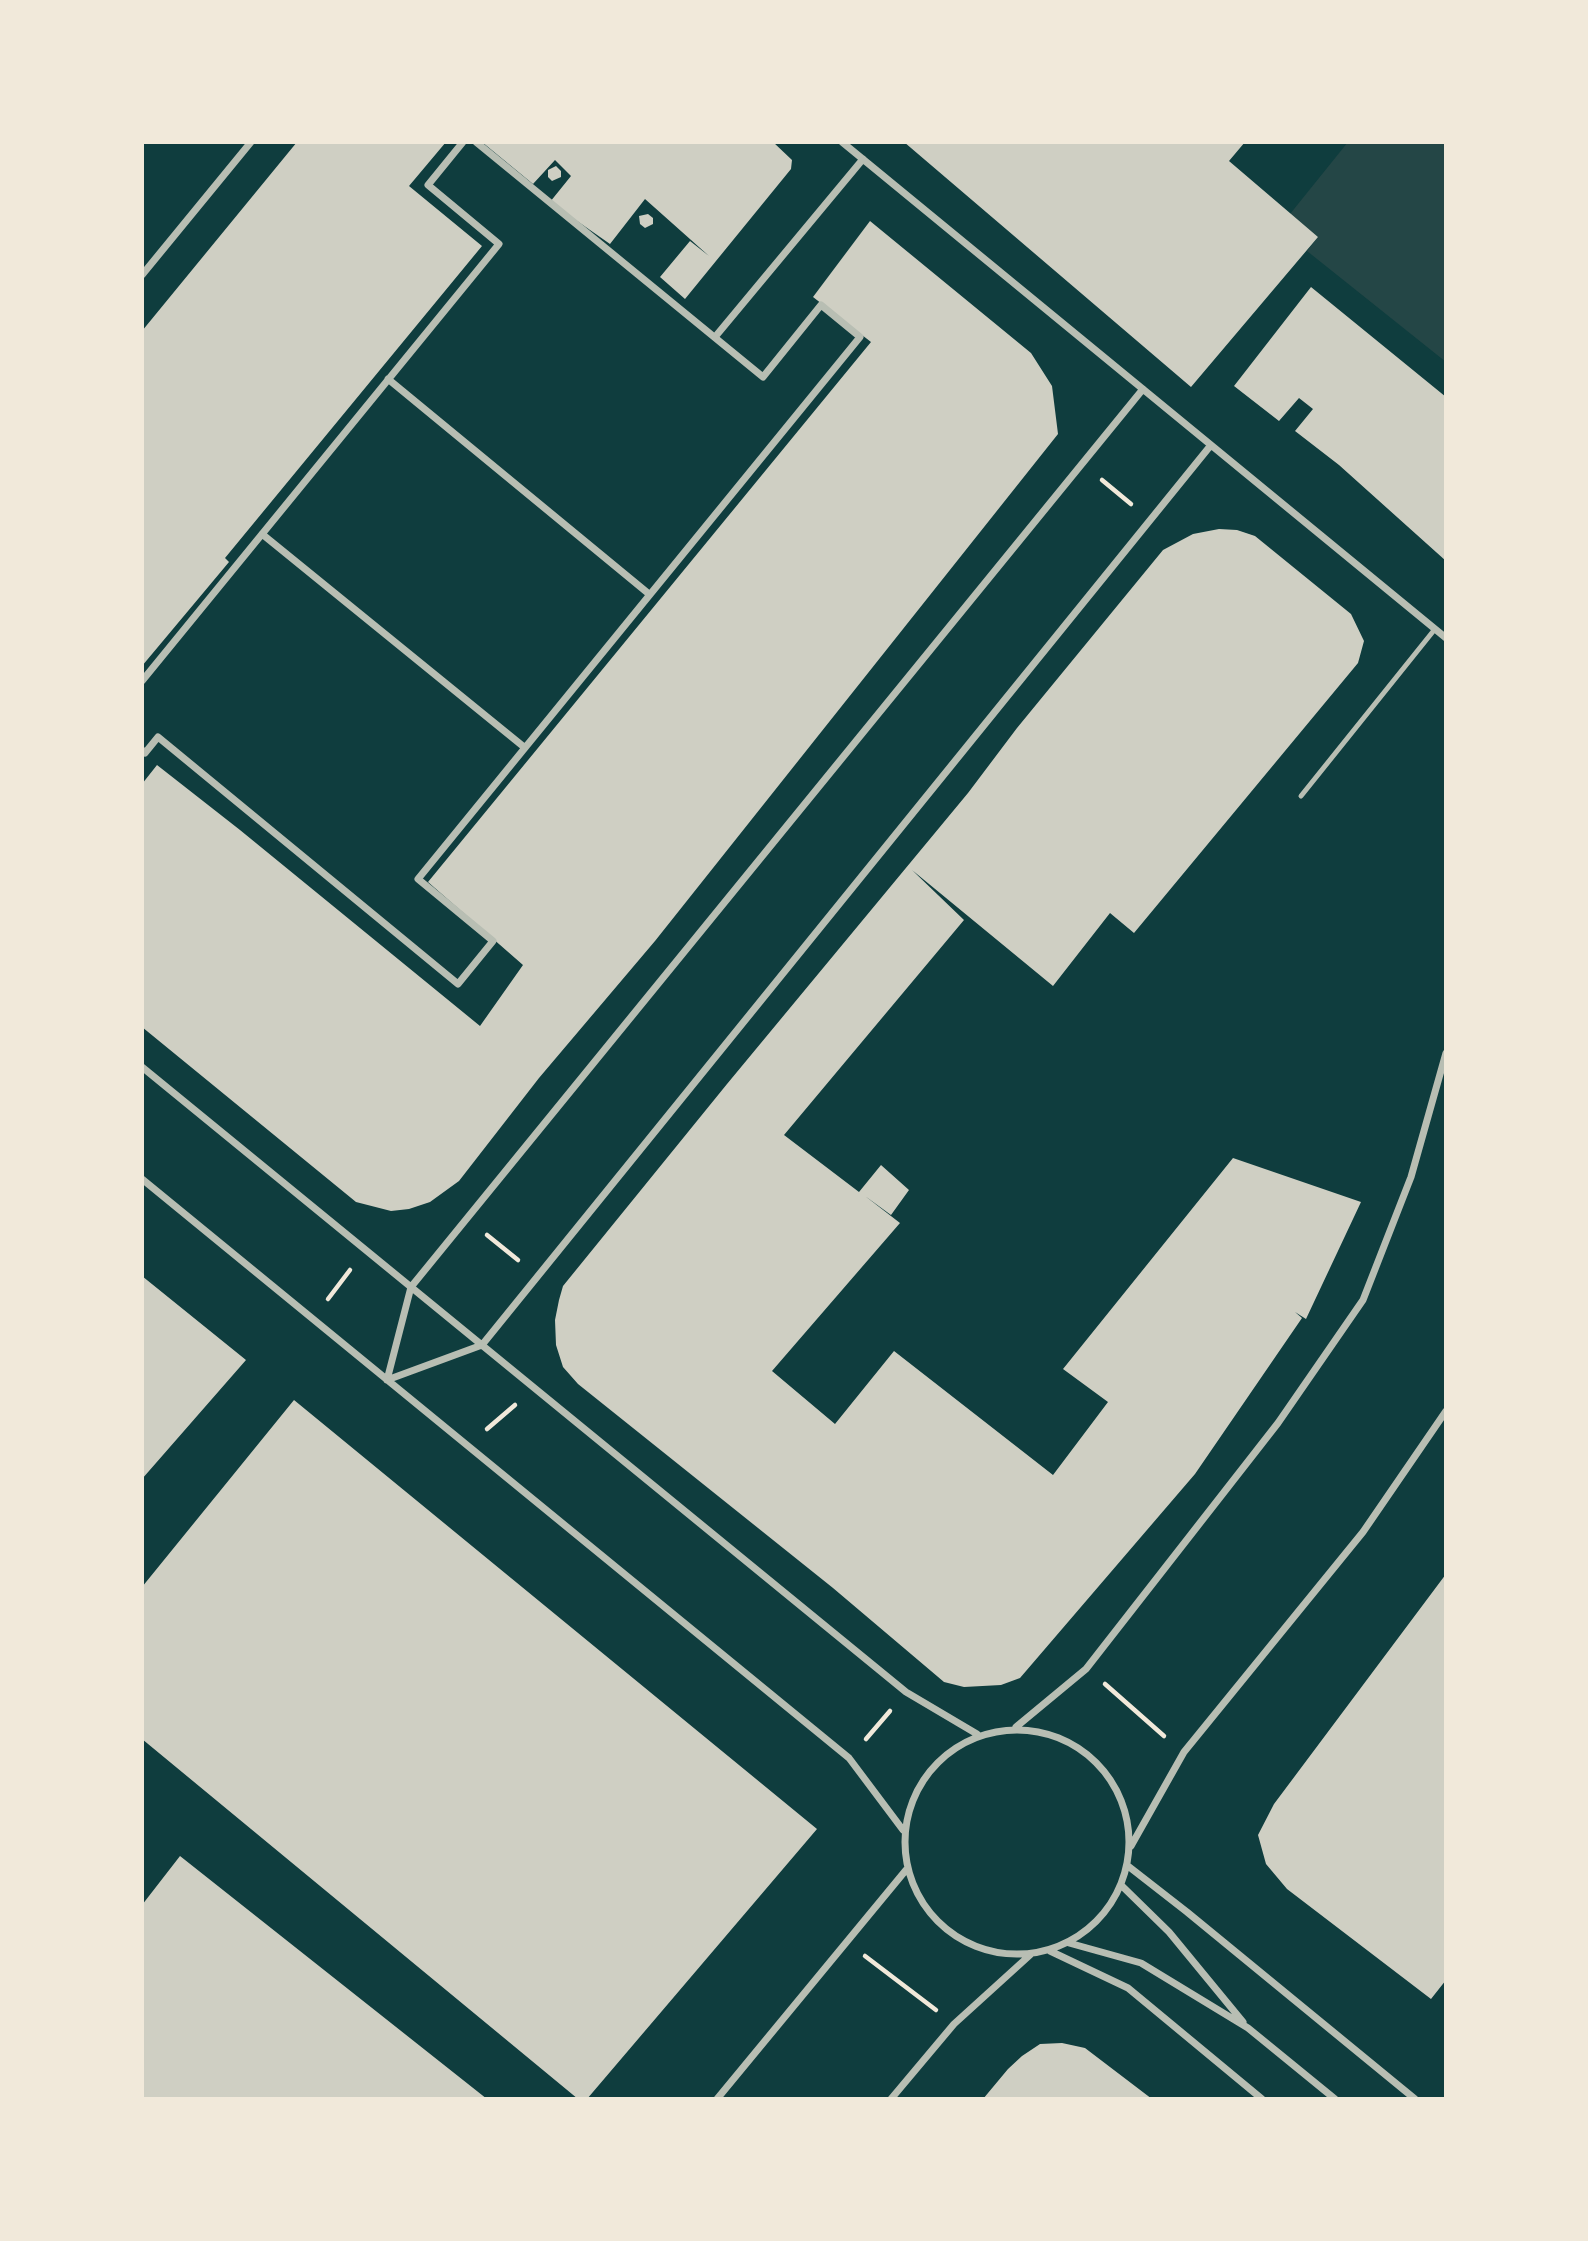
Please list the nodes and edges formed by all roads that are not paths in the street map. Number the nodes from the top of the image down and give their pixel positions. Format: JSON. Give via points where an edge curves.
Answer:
{"nodes":[{"id":1,"x":251,"y":142,"type":"edge"},
{"id":2,"x":463,"y":142,"type":"edge"},
{"id":3,"x":476,"y":142,"type":"edge"},
{"id":4,"x":842,"y":142,"type":"edge"},
{"id":5,"x":863,"y":159,"type":"junction"},
{"id":6,"x":142,"y":275,"type":"edge"},
{"id":7,"x":715,"y":337,"type":"junction"},
{"id":8,"x":388,"y":379,"type":"junction"},
{"id":9,"x":1143,"y":389,"type":"junction"},
{"id":10,"x":1211,"y":445,"type":"junction"},
{"id":11,"x":262,"y":534,"type":"junction"},
{"id":12,"x":649,"y":594,"type":"junction"},
{"id":13,"x":1435,"y":629,"type":"junction"},
{"id":14,"x":1446,"y":638,"type":"edge"},
{"id":15,"x":142,"y":681,"type":"edge"},
{"id":16,"x":524,"y":747,"type":"junction"},
{"id":17,"x":142,"y":750,"type":"edge"},
{"id":18,"x":1301,"y":796,"type":"dead end"},
{"id":19,"x":1446,"y":1053,"type":"edge"},
{"id":20,"x":142,"y":1067,"type":"edge"},
{"id":21,"x":142,"y":1179,"type":"edge"},
{"id":22,"x":411,"y":1287,"type":"junction"},
{"id":23,"x":482,"y":1345,"type":"junction"},
{"id":24,"x":387,"y":1380,"type":"junction"},
{"id":25,"x":1446,"y":1411,"type":"edge"},
{"id":26,"x":1016,"y":1727,"type":"junction"},
{"id":27,"x":977,"y":1734,"type":"junction"},
{"id":28,"x":903,"y":1830,"type":"junction"},
{"id":29,"x":1130,"y":1847,"type":"junction"},
{"id":30,"x":1128,"y":1866,"type":"junction"},
{"id":31,"x":906,"y":1870,"type":"junction"},
{"id":32,"x":1122,"y":1885,"type":"junction"},
{"id":33,"x":1069,"y":1943,"type":"junction"},
{"id":34,"x":1051,"y":1951,"type":"junction"},
{"id":35,"x":1030,"y":1955,"type":"junction"},
{"id":36,"x":1248,"y":2028,"type":"junction"},
{"id":37,"x":718,"y":2099,"type":"edge"},
{"id":38,"x":891,"y":2099,"type":"edge"},
{"id":39,"x":1262,"y":2099,"type":"edge"},
{"id":40,"x":1335,"y":2099,"type":"edge"},
{"id":41,"x":1415,"y":2099,"type":"edge"}],
"edges":[{"from":1,"to":6,"type":"street"},
{"from":2,"to":8,"type":"street","via":[[428,185],[499,244]]},
{"from":3,"to":7,"type":"street"},
{"from":4,"to":5,"type":"street"},
{"from":5,"to":7,"type":"street"},
{"from":5,"to":9,"type":"street"},
{"from":7,"to":12,"type":"street","via":[[763,377],[821,305],[860,337]]},
{"from":8,"to":11,"type":"street"},
{"from":8,"to":12,"type":"street"},
{"from":9,"to":10,"type":"street"},
{"from":9,"to":22,"type":"street"},
{"from":10,"to":13,"type":"street"},
{"from":10,"to":23,"type":"street"},
{"from":11,"to":15,"type":"street"},
{"from":11,"to":16,"type":"street"},
{"from":12,"to":16,"type":"street"},
{"from":13,"to":14,"type":"street"},
{"from":13,"to":18,"type":"lane"},
{"from":16,"to":17,"type":"street","via":[[418,878],[493,941],[458,984],[158,737],[145,753]]},
{"from":19,"to":26,"type":"street","via":[[1411,1177],[1363,1300],[1278,1423],[1086,1669]]},
{"from":20,"to":22,"type":"street"},
{"from":21,"to":24,"type":"street"},
{"from":22,"to":23,"type":"street"},
{"from":22,"to":24,"type":"street"},
{"from":23,"to":24,"type":"street"},
{"from":23,"to":27,"type":"street","via":[[906,1692]]},
{"from":24,"to":28,"type":"street","via":[[849,1758]]},
{"from":25,"to":29,"type":"street","via":[[1363,1532],[1184,1752]]},
{"from":26,"to":27,"type":"street"},
{"from":26,"to":29,"type":"street","via":[[1075,1743],[1100,1769],[1117,1787]]},
{"from":27,"to":28,"type":"street","via":[[926,1771]]},
{"from":28,"to":31,"type":"street"},
{"from":29,"to":30,"type":"street"},
{"from":30,"to":32,"type":"street"},
{"from":30,"to":41,"type":"street"},
{"from":31,"to":35,"type":"street","via":[[931,1918],[976,1948]]},
{"from":31,"to":37,"type":"street"},
{"from":32,"to":33,"type":"street","via":[[1100,1920]]},
{"from":32,"to":36,"type":"street","via":[[1169,1932]]},
{"from":33,"to":34,"type":"street"},
{"from":33,"to":36,"type":"street","via":[[1141,1963]]},
{"from":34,"to":35,"type":"street"},
{"from":34,"to":39,"type":"street","via":[[1128,1988]]},
{"from":35,"to":38,"type":"street","via":[[954,2024]]},
{"from":36,"to":40,"type":"street"}]}
